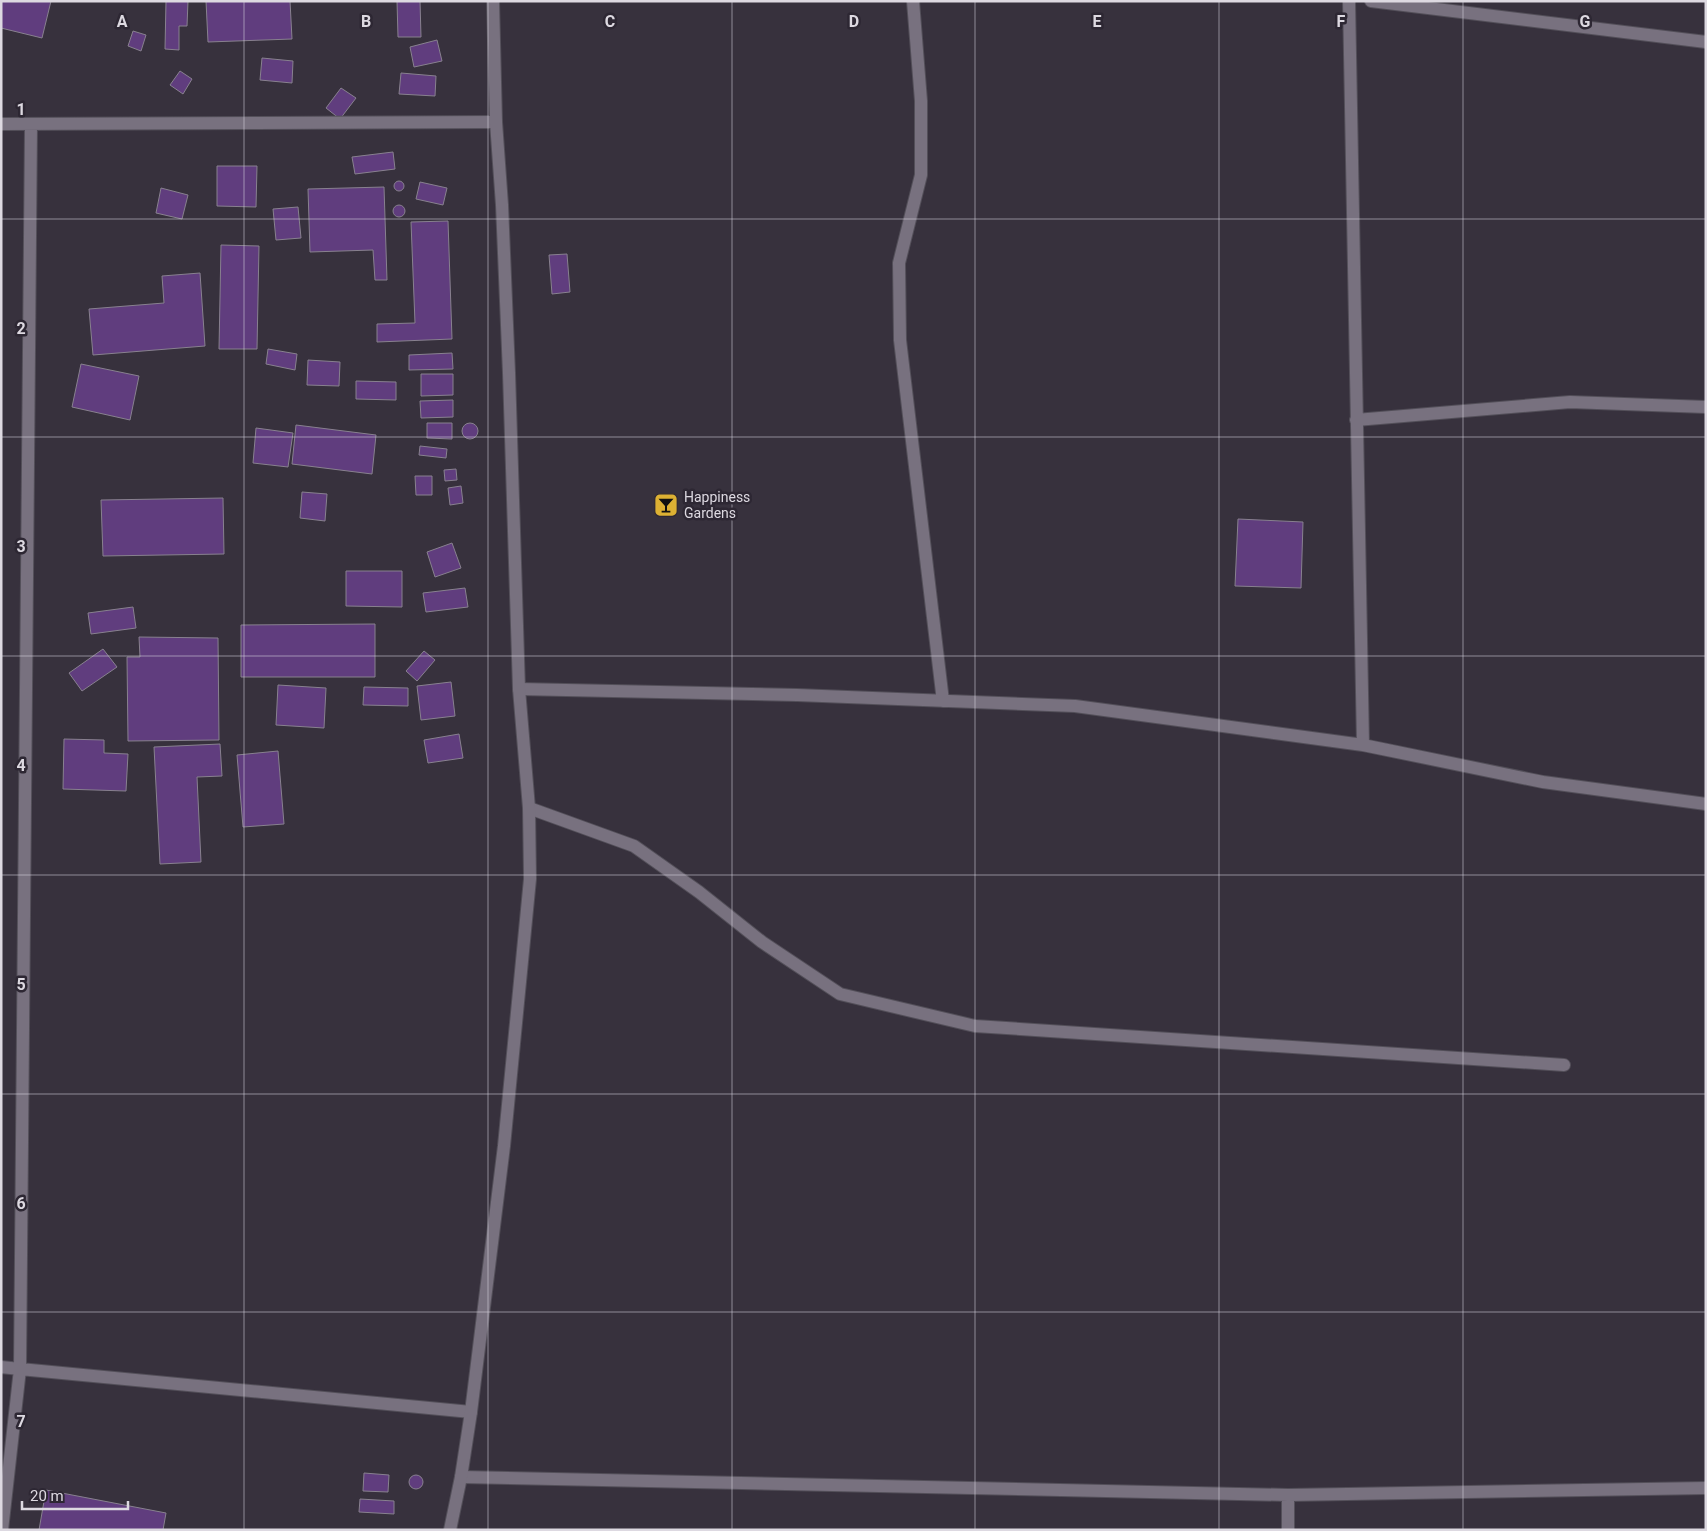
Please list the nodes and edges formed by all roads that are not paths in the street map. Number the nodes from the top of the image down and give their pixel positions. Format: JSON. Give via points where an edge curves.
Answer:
{"nodes":[{"id":1,"x":493,"y":1,"type":"edge"},
{"id":2,"x":914,"y":1,"type":"edge"},
{"id":3,"x":1349,"y":1,"type":"edge"},
{"id":4,"x":1371,"y":1,"type":"edge"},
{"id":5,"x":1706,"y":42,"type":"edge"},
{"id":6,"x":496,"y":122,"type":"junction"},
{"id":7,"x":1,"y":124,"type":"edge"},
{"id":8,"x":31,"y":124,"type":"junction"},
{"id":9,"x":1706,"y":407,"type":"edge"},
{"id":10,"x":1356,"y":420,"type":"junction"},
{"id":11,"x":520,"y":689,"type":"junction"},
{"id":12,"x":943,"y":701,"type":"junction"},
{"id":13,"x":1363,"y":745,"type":"junction"},
{"id":14,"x":1706,"y":804,"type":"edge"},
{"id":15,"x":529,"y":808,"type":"junction"},
{"id":16,"x":1564,"y":1065,"type":"dead end"},
{"id":17,"x":1,"y":1367,"type":"edge"},
{"id":18,"x":20,"y":1369,"type":"junction"},
{"id":19,"x":471,"y":1412,"type":"junction"},
{"id":20,"x":461,"y":1477,"type":"junction"},
{"id":21,"x":1706,"y":1488,"type":"edge"},
{"id":22,"x":1288,"y":1495,"type":"junction"},
{"id":23,"x":2,"y":1530,"type":"edge"},
{"id":24,"x":450,"y":1530,"type":"edge"},
{"id":25,"x":1288,"y":1530,"type":"edge"}],
"edges":[{"from":1,"to":6,"type":"street"},
{"from":2,"to":12,"type":"street","via":[[922,100],[921,175],[899,263],[900,340]]},
{"from":3,"to":10,"type":"street"},
{"from":4,"to":5,"type":"street"},
{"from":6,"to":8,"type":"street"},
{"from":6,"to":11,"type":"street","via":[[502,204]]},
{"from":7,"to":8,"type":"street"},
{"from":8,"to":18,"type":"street"},
{"from":9,"to":10,"type":"street","via":[[1570,402]]},
{"from":10,"to":13,"type":"street"},
{"from":11,"to":12,"type":"street"},
{"from":11,"to":15,"type":"street"},
{"from":12,"to":13,"type":"street","via":[[1075,706]]},
{"from":13,"to":14,"type":"street","via":[[1543,782]]},
{"from":15,"to":16,"type":"street","via":[[634,846],[762,942],[840,994],[975,1026]]},
{"from":15,"to":19,"type":"street","via":[[530,879],[523,960]]},
{"from":17,"to":18,"type":"street"},
{"from":18,"to":19,"type":"street"},
{"from":18,"to":23,"type":"street"},
{"from":19,"to":20,"type":"street"},
{"from":20,"to":22,"type":"street"},
{"from":20,"to":24,"type":"street"},
{"from":21,"to":22,"type":"street"},
{"from":22,"to":25,"type":"street"}]}
